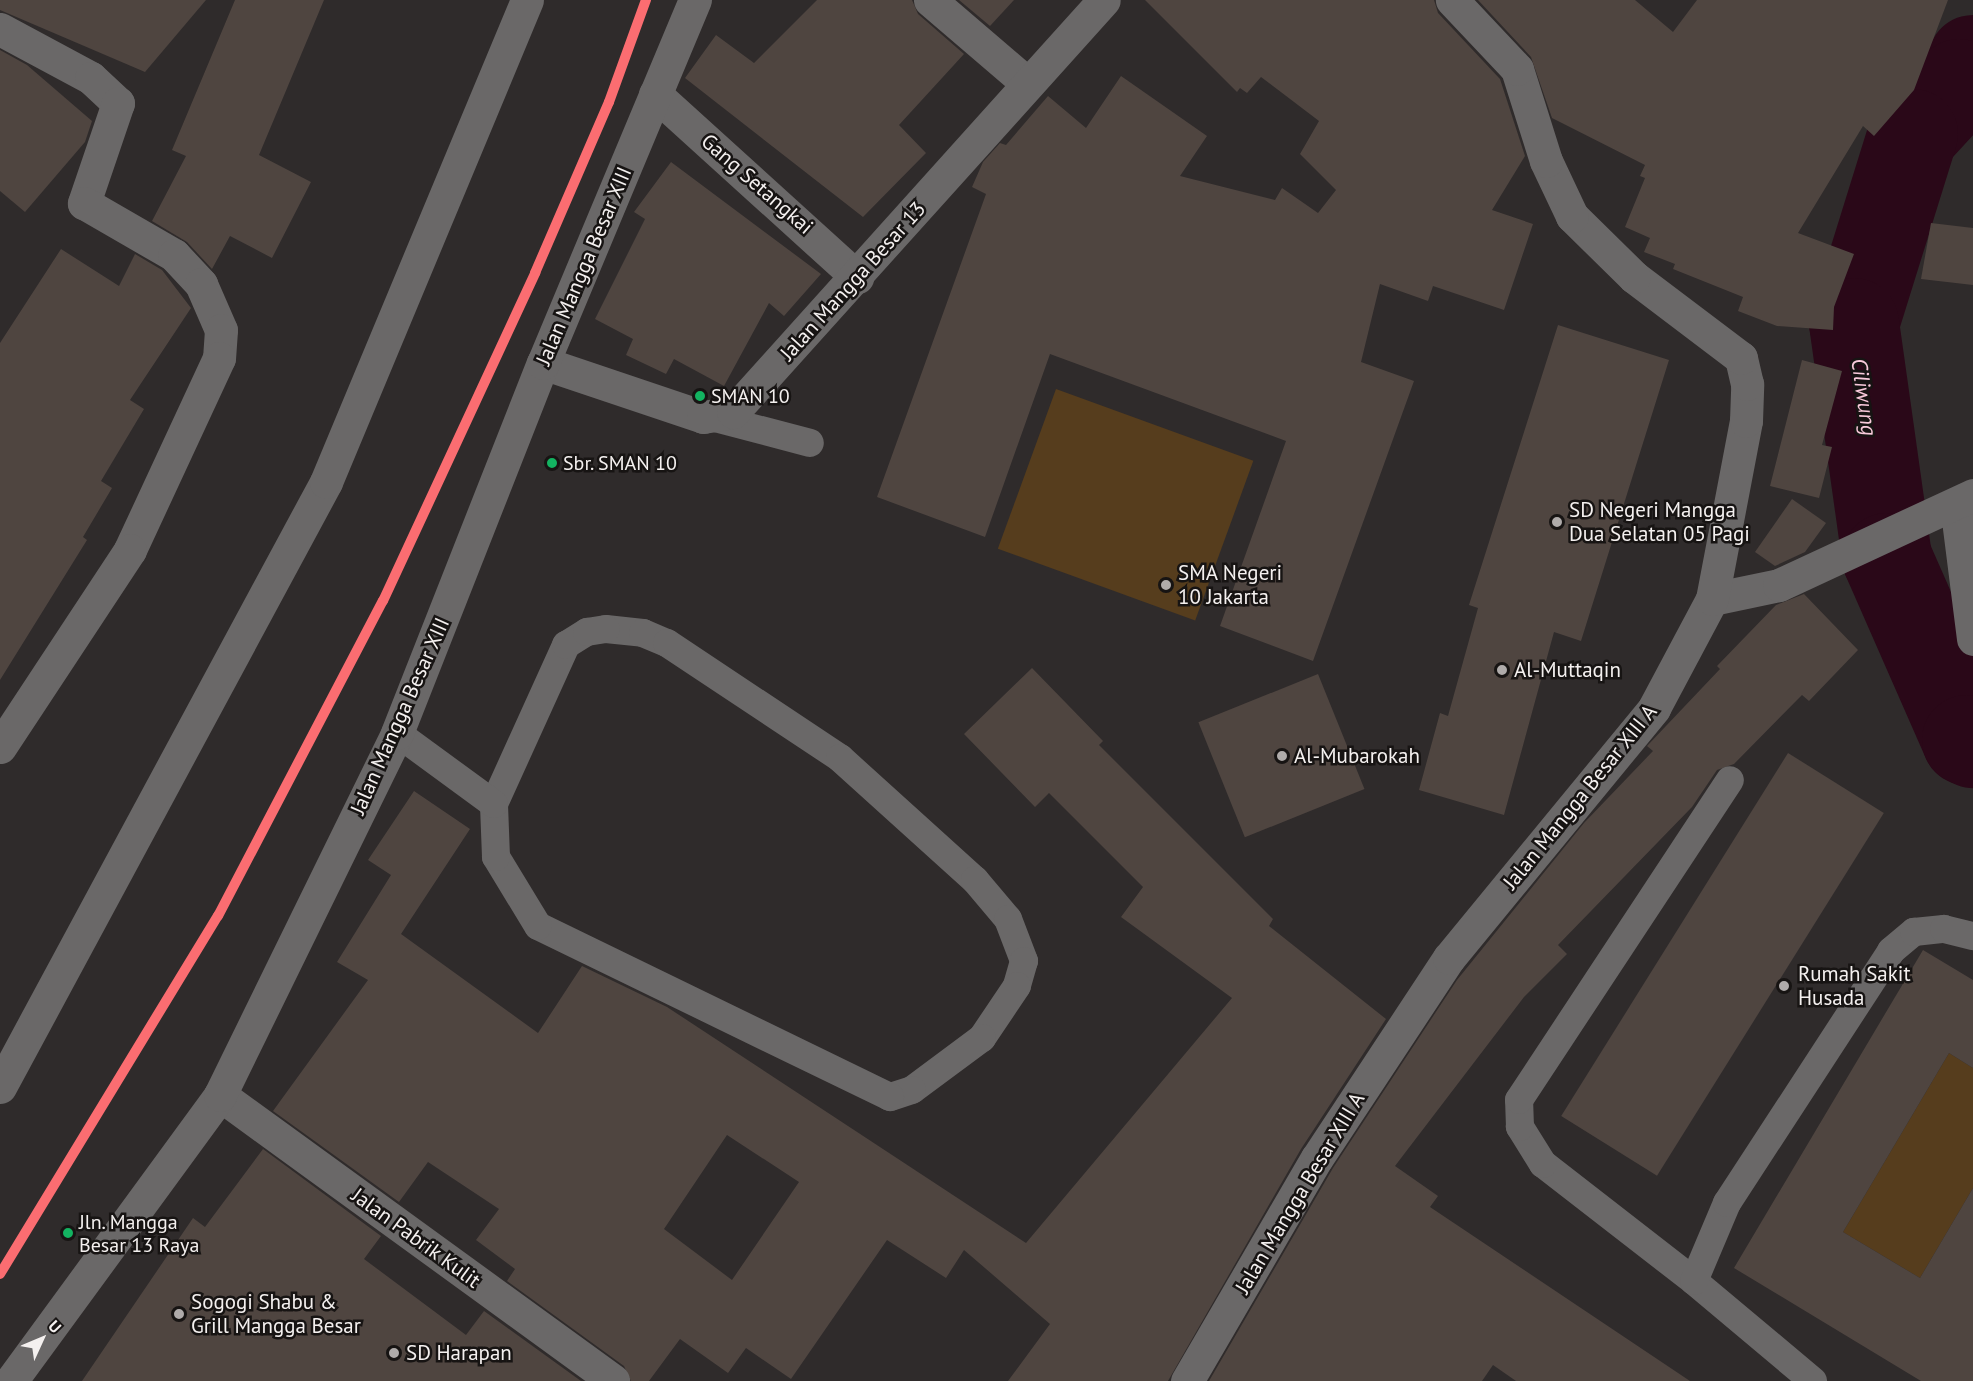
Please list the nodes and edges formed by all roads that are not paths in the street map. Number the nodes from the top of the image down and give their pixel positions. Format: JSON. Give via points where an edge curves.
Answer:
{"nodes":[{"id":1,"x":527,"y":0,"type":"edge"},
{"id":2,"x":695,"y":0,"type":"edge"},
{"id":3,"x":930,"y":0,"type":"edge"},
{"id":4,"x":1104,"y":0,"type":"edge"},
{"id":5,"x":1452,"y":0,"type":"edge"},
{"id":6,"x":0,"y":29,"type":"edge"},
{"id":7,"x":1028,"y":83,"type":"junction"},
{"id":8,"x":655,"y":94,"type":"junction"},
{"id":9,"x":857,"y":277,"type":"junction"},
{"id":10,"x":543,"y":363,"type":"junction"},
{"id":11,"x":716,"y":418,"type":"junction"},
{"id":12,"x":810,"y":443,"type":"dead end"},
{"id":13,"x":1960,"y":502,"type":"edge"},
{"id":14,"x":1712,"y":599,"type":"junction"},
{"id":15,"x":1973,"y":639,"type":"edge"},
{"id":16,"x":397,"y":733,"type":"junction"},
{"id":17,"x":0,"y":747,"type":"edge"},
{"id":18,"x":1730,"y":780,"type":"dead end"},
{"id":19,"x":494,"y":804,"type":"junction"},
{"id":20,"x":1973,"y":936,"type":"edge"},
{"id":21,"x":0,"y":1087,"type":"edge"},
{"id":22,"x":220,"y":1095,"type":"junction"},
{"id":23,"x":1694,"y":1281,"type":"junction"},
{"id":24,"x":11,"y":1381,"type":"edge"},
{"id":25,"x":612,"y":1381,"type":"edge"},
{"id":26,"x":1186,"y":1381,"type":"edge"},
{"id":27,"x":1813,"y":1381,"type":"edge"}],
"edges":[{"from":1,"to":21,"type":"street","via":[[327,482]]},
{"from":2,"to":8,"type":"street","name":"Jalan Mangga Besar XIII"},
{"from":3,"to":7,"type":"street"},
{"from":4,"to":7,"type":"street","name":"Jalan Mangga Besar 13"},
{"from":5,"to":14,"type":"street","name":"Jalan Mangga Besar XIII A","via":[[1517,69],[1546,161],[1572,216],[1634,277],[1741,358],[1747,384],[1746,421]]},
{"from":6,"to":17,"type":"street","via":[[91,78],[118,103],[84,203],[174,255],[201,284],[221,330],[219,358],[130,550]]},
{"from":7,"to":9,"type":"street","name":"Jalan Mangga Besar 13"},
{"from":8,"to":9,"type":"street","name":"Gang Setangkai"},
{"from":8,"to":10,"type":"street","name":"Jalan Mangga Besar XIII"},
{"from":9,"to":11,"type":"street","name":"Jalan Mangga Besar 13","via":[[755,392],[733,412]]},
{"from":10,"to":11,"type":"street"},
{"from":10,"to":16,"type":"street","name":"Jalan Mangga Besar XIII"},
{"from":11,"to":12,"type":"lane"},
{"from":13,"to":14,"type":"street","via":[[1779,585]]},
{"from":13,"to":15,"type":"street"},
{"from":14,"to":26,"type":"street","name":"Jalan Mangga Besar XIII A","via":[[1654,708],[1449,958],[1317,1158]]},
{"from":16,"to":19,"type":"lane"},
{"from":16,"to":22,"type":"street","name":"Jalan Mangga Besar XIII"},
{"from":18,"to":23,"type":"lane","via":[[1519,1100],[1520,1127],[1543,1164]]},
{"from":19,"to":19,"type":"lane","via":[[496,857],[538,926],[890,1097],[912,1090],[982,1038],[1017,986],[1024,961],[1008,919],[975,880],[840,758],[667,643],[643,633],[606,628],[587,632],[566,645]]},
{"from":20,"to":23,"type":"lane","via":[[1944,929],[1914,932],[1891,951],[1727,1203]]},
{"from":22,"to":24,"type":"street","name":"Jalan Mangga Besar XIII"},
{"from":22,"to":25,"type":"street","name":"Jalan Pabrik Kulit"},
{"from":23,"to":27,"type":"lane"}]}
